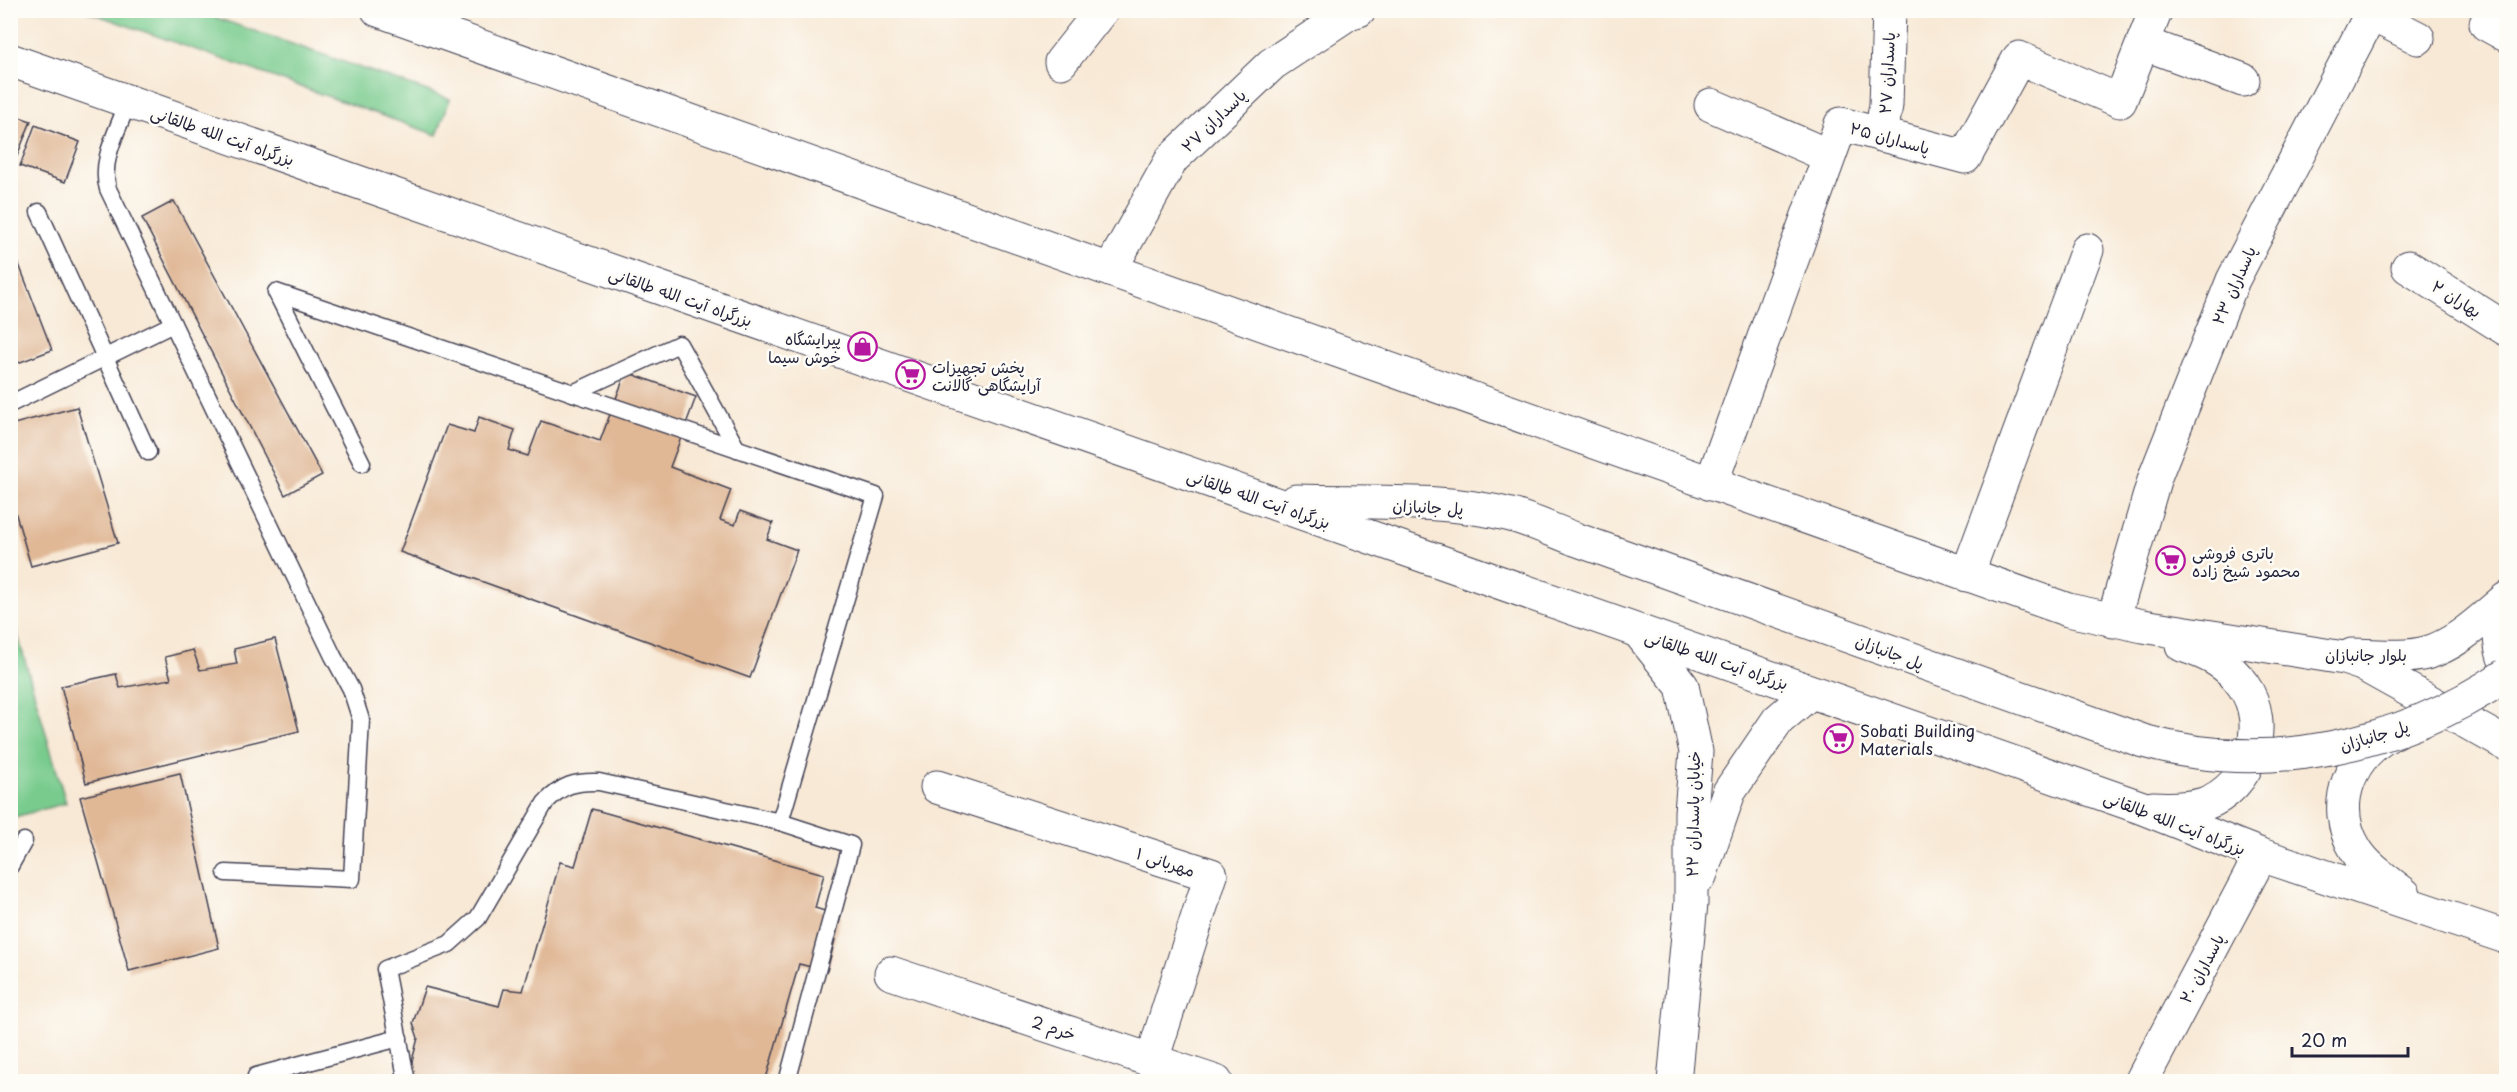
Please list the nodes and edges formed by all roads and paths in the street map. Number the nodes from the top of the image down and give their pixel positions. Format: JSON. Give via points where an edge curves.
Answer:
{"nodes":[{"id":1,"x":378,"y":10,"type":"edge"},
{"id":2,"x":1102,"y":10,"type":"edge"},
{"id":3,"x":1359,"y":10,"type":"edge"},
{"id":4,"x":1889,"y":10,"type":"edge"},
{"id":5,"x":2156,"y":10,"type":"edge"},
{"id":6,"x":2418,"y":38,"type":"dead end"},
{"id":7,"x":2143,"y":43,"type":"junction"},
{"id":8,"x":10,"y":60,"type":"edge"},
{"id":9,"x":1061,"y":62,"type":"dead end"},
{"id":10,"x":2243,"y":80,"type":"dead end"},
{"id":11,"x":128,"y":102,"type":"junction"},
{"id":12,"x":1711,"y":105,"type":"dead end"},
{"id":13,"x":1881,"y":135,"type":"junction"},
{"id":14,"x":1829,"y":156,"type":"junction"},
{"id":15,"x":39,"y":212,"type":"dead end"},
{"id":16,"x":2087,"y":250,"type":"dead end"},
{"id":17,"x":2408,"y":267,"type":"dead end"},
{"id":18,"x":1110,"y":270,"type":"junction"},
{"id":19,"x":173,"y":324,"type":"junction"},
{"id":20,"x":2506,"y":329,"type":"edge"},
{"id":21,"x":105,"y":357,"type":"junction"},
{"id":22,"x":573,"y":393,"type":"junction"},
{"id":23,"x":10,"y":404,"type":"edge"},
{"id":24,"x":737,"y":448,"type":"junction"},
{"id":25,"x":148,"y":452,"type":"dead end"},
{"id":26,"x":362,"y":463,"type":"dead end"},
{"id":27,"x":1711,"y":484,"type":"junction"},
{"id":28,"x":1264,"y":500,"type":"junction"},
{"id":29,"x":1967,"y":575,"type":"junction"},
{"id":30,"x":2506,"y":600,"type":"edge"},
{"id":31,"x":2068,"y":610,"type":"junction"},
{"id":32,"x":2113,"y":621,"type":"junction"},
{"id":33,"x":1639,"y":632,"type":"junction"},
{"id":34,"x":2316,"y":654,"type":"junction"},
{"id":35,"x":2506,"y":663,"type":"edge"},
{"id":36,"x":2506,"y":675,"type":"edge"},
{"id":37,"x":1811,"y":692,"type":"junction"},
{"id":38,"x":2506,"y":744,"type":"edge"},
{"id":39,"x":2506,"y":754,"type":"edge"},
{"id":40,"x":937,"y":787,"type":"dead end"},
{"id":41,"x":2140,"y":807,"type":"junction"},
{"id":42,"x":780,"y":822,"type":"junction"},
{"id":43,"x":24,"y":841,"type":"dead end"},
{"id":44,"x":2261,"y":855,"type":"junction"},
{"id":45,"x":10,"y":866,"type":"edge"},
{"id":46,"x":226,"y":873,"type":"dead end"},
{"id":47,"x":1691,"y":903,"type":"junction"},
{"id":48,"x":2420,"y":907,"type":"junction"},
{"id":49,"x":2506,"y":937,"type":"edge"},
{"id":50,"x":891,"y":973,"type":"dead end"},
{"id":51,"x":399,"y":1038,"type":"junction"},
{"id":52,"x":1152,"y":1060,"type":"junction"},
{"id":53,"x":256,"y":1076,"type":"dead end"},
{"id":54,"x":407,"y":1082,"type":"edge"},
{"id":55,"x":787,"y":1082,"type":"edge"},
{"id":56,"x":1216,"y":1082,"type":"edge"},
{"id":57,"x":1674,"y":1082,"type":"edge"},
{"id":58,"x":2141,"y":1082,"type":"edge"}],
"edges":[{"from":1,"to":18,"type":"main road"},
{"from":2,"to":9,"type":"main road"},
{"from":3,"to":18,"type":"main road","name":"پاسداران ۲۷","via":[[1272,64],[1172,159]]},
{"from":4,"to":13,"type":"main road","name":"پاسداران ۲۷","via":[[1886,105]]},
{"from":5,"to":7,"type":"main road","name":"پاسداران ۲۵"},
{"from":6,"to":32,"type":"main road","name":"پاسداران ۲۳","via":[[2371,14],[2233,280],[2155,477]]},
{"from":7,"to":10,"type":"main road"},
{"from":7,"to":13,"type":"main road","name":"پاسداران ۲۵","via":[[2120,101],[2019,58],[1965,157]]},
{"from":8,"to":11,"type":"main road","name":"بزرگراه آیت الله طالقانی"},
{"from":11,"to":19,"type":"lane","via":[[104,178]]},
{"from":11,"to":28,"type":"main road","name":"بزرگراه آیت الله طالقانی"},
{"from":12,"to":14,"type":"main road"},
{"from":13,"to":14,"type":"main road","name":"پاسداران ۲۵","via":[[1841,124]]},
{"from":14,"to":27,"type":"main road","name":"پاسداران ۲۵"},
{"from":15,"to":21,"type":"lane"},
{"from":16,"to":29,"type":"main road"},
{"from":17,"to":20,"type":"main road","name":"بهاران ۲"},
{"from":18,"to":27,"type":"main road"},
{"from":19,"to":21,"type":"lane"},
{"from":19,"to":46,"type":"lane","via":[[351,689],[361,720],[352,879]]},
{"from":21,"to":23,"type":"lane"},
{"from":21,"to":25,"type":"lane"},
{"from":22,"to":24,"type":"lane"},
{"from":22,"to":24,"type":"lane","via":[[679,344]]},
{"from":22,"to":26,"type":"lane","via":[[276,292]]},
{"from":24,"to":42,"type":"lane","via":[[876,496]]},
{"from":27,"to":29,"type":"main road"},
{"from":28,"to":33,"type":"main road","name":"بزرگراه آیت الله طالقانی"},
{"from":28,"to":36,"type":"main road","name":"پل جانبازان","bridge":true,"via":[[1468,508],[1512,516],[2143,741],[2194,752],[2226,756],[2300,754],[2370,738],[2439,713]]},
{"from":29,"to":31,"type":"main road"},
{"from":30,"to":34,"type":"main road","name":"بلوار جانبازان","via":[[2444,646],[2426,653]]},
{"from":30,"to":35,"type":"main road","via":[[2500,636]]},
{"from":31,"to":32,"type":"main road"},
{"from":31,"to":41,"type":"main road","via":[[2217,659],[2245,687],[2253,705],[2257,724],[2255,744],[2238,780],[2224,793],[2187,808]]},
{"from":32,"to":34,"type":"main road"},
{"from":33,"to":37,"type":"main road","name":"بزرگراه آیت الله طالقانی"},
{"from":33,"to":47,"type":"main road","name":"خیابان پاسداران ۲۲","via":[[1682,686],[1696,752],[1691,812]]},
{"from":34,"to":38,"type":"main road","via":[[2362,664]]},
{"from":37,"to":41,"type":"main road","name":"بزرگراه آیت الله طالقانی"},
{"from":37,"to":47,"type":"main road","name":"خیابان پاسداران ۲۲","via":[[1778,720],[1729,792]]},
{"from":39,"to":48,"type":"main road","via":[[2449,730],[2416,726],[2385,736],[2371,746],[2351,772],[2343,804],[2344,821],[2356,851]]},
{"from":40,"to":52,"type":"main road","name":"مهربانی ۱","via":[[1211,875]]},
{"from":41,"to":44,"type":"main road","name":"بزرگراه آیت الله طالقانی"},
{"from":42,"to":51,"type":"lane","via":[[599,782],[570,783],[557,790],[545,803],[478,918],[449,944],[385,969]]},
{"from":42,"to":55,"type":"lane","via":[[851,845]]},
{"from":43,"to":45,"type":"lane"},
{"from":44,"to":48,"type":"main road","name":"بزرگراه آیت الله طالقانی"},
{"from":44,"to":58,"type":"main road","name":"پاسداران ۲۰"},
{"from":47,"to":57,"type":"main road","name":"خیابان پاسداران ۲۲"},
{"from":48,"to":49,"type":"main road","name":"بزرگراه آیت الله طالقانی"},
{"from":50,"to":52,"type":"main road","name":"خرم 2"},
{"from":51,"to":53,"type":"lane"},
{"from":51,"to":54,"type":"lane"},
{"from":52,"to":56,"type":"main road","name":"خرم 2"}]}
